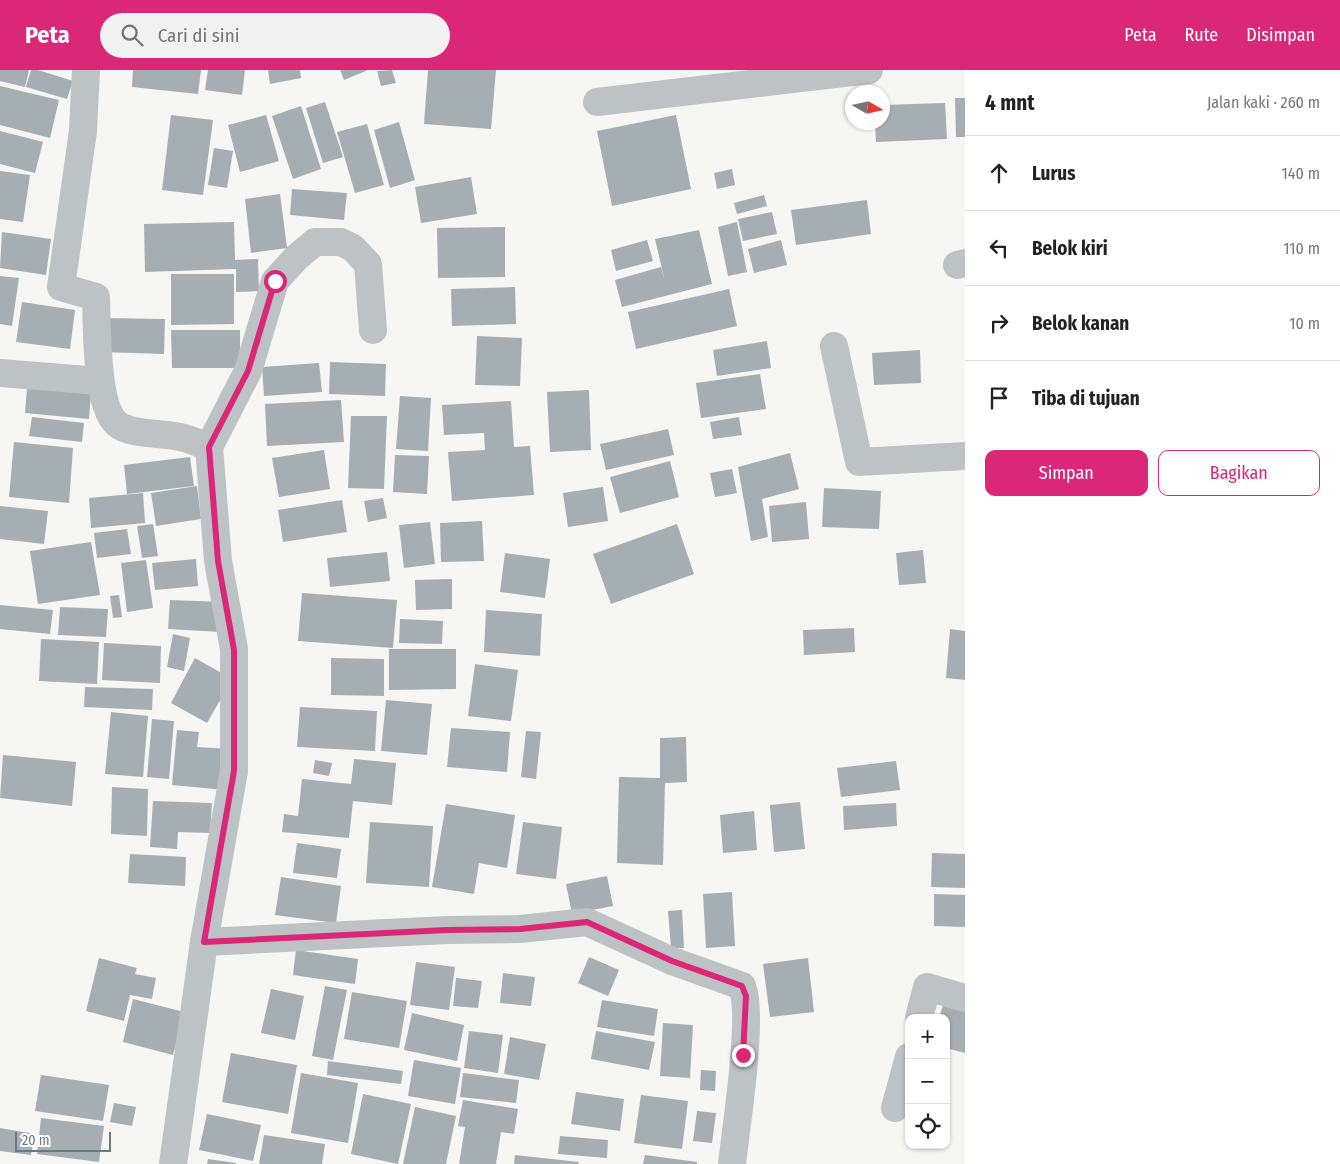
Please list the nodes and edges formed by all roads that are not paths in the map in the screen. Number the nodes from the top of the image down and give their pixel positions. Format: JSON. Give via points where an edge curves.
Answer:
{"nodes":[{"id":1,"x":86,"y":70,"type":"edge"},
{"id":2,"x":869,"y":70,"type":"edge"},
{"id":3,"x":597,"y":102,"type":"dead end"},
{"id":4,"x":373,"y":330,"type":"dead end"},
{"id":5,"x":834,"y":346,"type":"dead end"},
{"id":6,"x":0,"y":373,"type":"edge"},
{"id":7,"x":99,"y":381,"type":"junction"},
{"id":8,"x":209,"y":447,"type":"junction"},
{"id":9,"x":965,"y":456,"type":"edge"},
{"id":10,"x":204,"y":942,"type":"junction"},
{"id":11,"x":965,"y":998,"type":"edge"},
{"id":12,"x":920,"y":1014,"type":"edge"},
{"id":13,"x":908,"y":1059,"type":"edge"},
{"id":14,"x":895,"y":1108,"type":"dead end"},
{"id":15,"x":172,"y":1164,"type":"edge"},
{"id":16,"x":732,"y":1164,"type":"edge"}],
"edges":[{"from":1,"to":7,"type":"street","via":[[83,131],[61,287],[96,297]]},
{"from":2,"to":3,"type":"street"},
{"from":4,"to":8,"type":"street","via":[[368,264],[353,248],[340,242],[315,242],[275,281],[248,371]]},
{"from":5,"to":9,"type":"street","via":[[859,462]]},
{"from":6,"to":7,"type":"street"},
{"from":7,"to":8,"type":"street","via":[[110,415],[118,426],[184,438]]},
{"from":8,"to":10,"type":"street","via":[[218,561],[234,650],[234,771]]},
{"from":10,"to":15,"type":"street"},
{"from":10,"to":16,"type":"street","via":[[520,929],[587,922],[672,961],[742,986],[746,996],[743,1055]]},
{"from":11,"to":12,"type":"street","via":[[927,987]]},
{"from":13,"to":14,"type":"street"}]}
